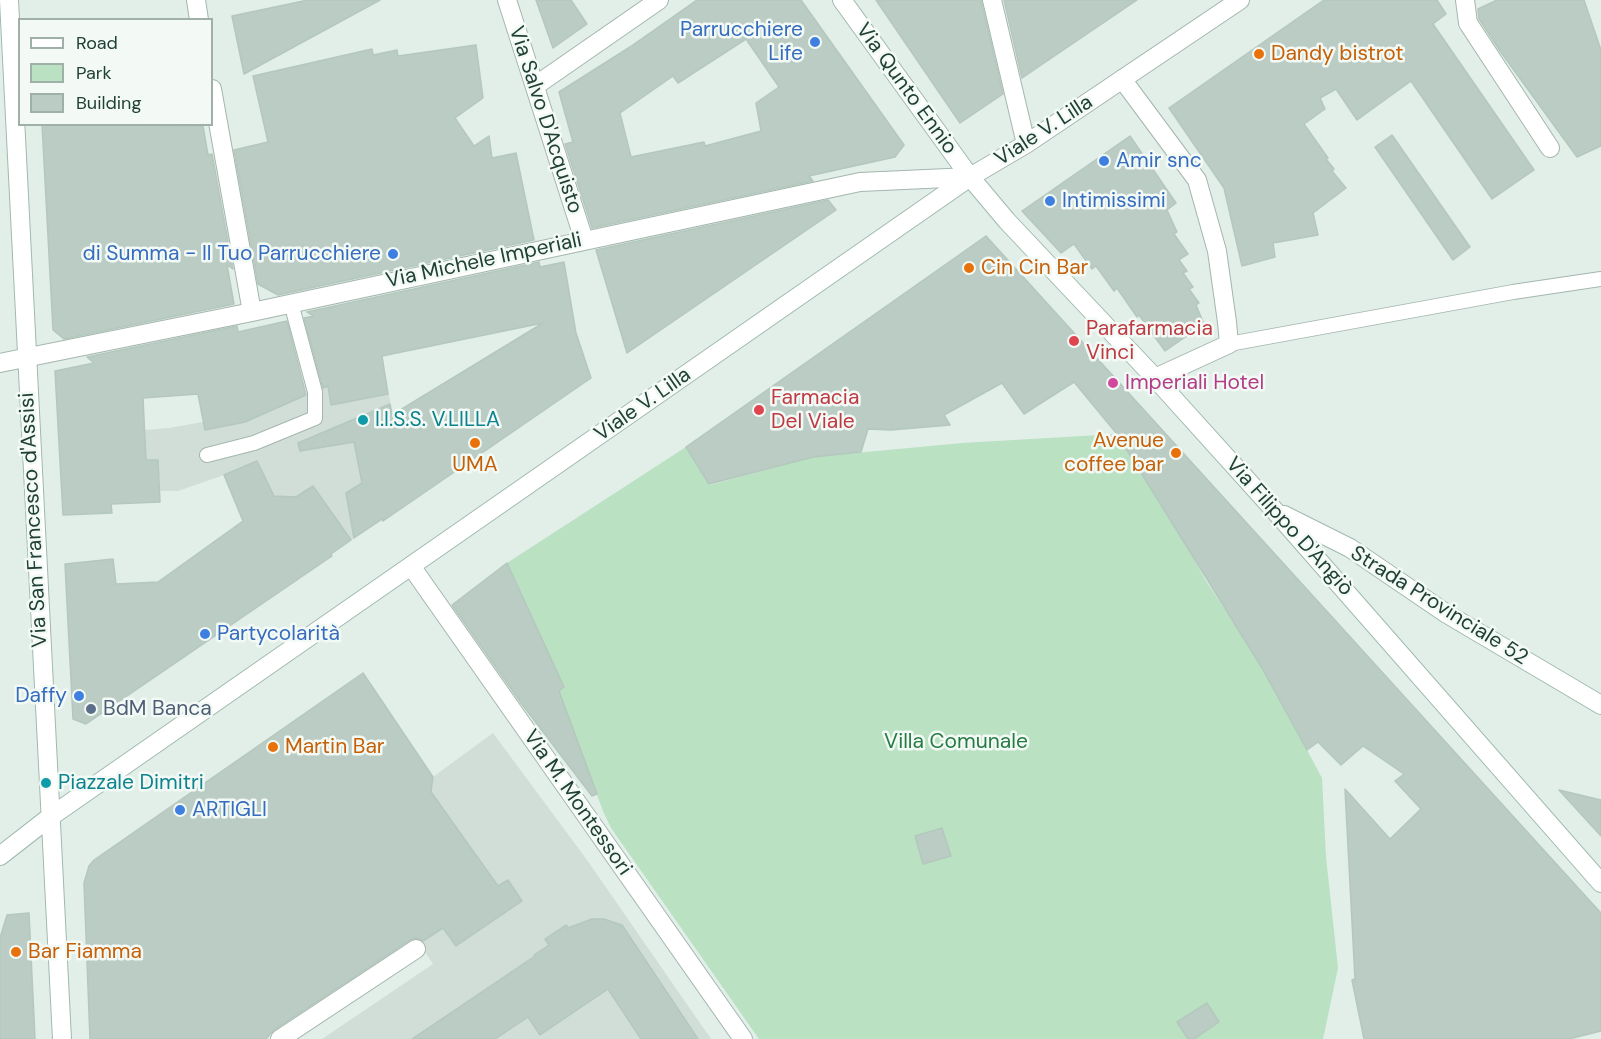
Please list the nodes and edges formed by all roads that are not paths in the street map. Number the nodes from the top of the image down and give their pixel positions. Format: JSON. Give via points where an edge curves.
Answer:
{"nodes":[{"id":1,"x":9,"y":0,"type":"edge"},
{"id":2,"x":195,"y":0,"type":"edge"},
{"id":3,"x":507,"y":0,"type":"edge"},
{"id":4,"x":659,"y":0,"type":"edge"},
{"id":5,"x":842,"y":0,"type":"edge"},
{"id":6,"x":992,"y":0,"type":"edge"},
{"id":7,"x":1240,"y":0,"type":"edge"},
{"id":8,"x":1464,"y":0,"type":"edge"},
{"id":9,"x":199,"y":18,"type":"edge"},
{"id":10,"x":1122,"y":79,"type":"junction"},
{"id":11,"x":535,"y":86,"type":"junction"},
{"id":12,"x":213,"y":95,"type":"edge"},
{"id":13,"x":1026,"y":144,"type":"junction"},
{"id":14,"x":1550,"y":148,"type":"dead end"},
{"id":15,"x":970,"y":177,"type":"junction"},
{"id":16,"x":584,"y":240,"type":"junction"},
{"id":17,"x":1601,"y":279,"type":"edge"},
{"id":18,"x":291,"y":303,"type":"junction"},
{"id":19,"x":252,"y":312,"type":"junction"},
{"id":20,"x":1229,"y":344,"type":"junction"},
{"id":21,"x":26,"y":357,"type":"junction"},
{"id":22,"x":0,"y":363,"type":"edge"},
{"id":23,"x":1155,"y":378,"type":"junction"},
{"id":24,"x":207,"y":455,"type":"dead end"},
{"id":25,"x":1275,"y":511,"type":"junction"},
{"id":26,"x":411,"y":566,"type":"junction"},
{"id":27,"x":1601,"y":705,"type":"edge"},
{"id":28,"x":50,"y":817,"type":"junction"},
{"id":29,"x":0,"y":856,"type":"edge"},
{"id":30,"x":1601,"y":883,"type":"edge"},
{"id":31,"x":416,"y":949,"type":"dead end"},
{"id":32,"x":62,"y":1039,"type":"edge"},
{"id":33,"x":280,"y":1039,"type":"edge"},
{"id":34,"x":743,"y":1039,"type":"edge"}],
"edges":[{"from":1,"to":21,"type":"street","name":"Via San Francesco d'Assisi"},
{"from":2,"to":9,"type":"street"},
{"from":3,"to":11,"type":"street","name":"Via Salvo D'Acquisto"},
{"from":4,"to":11,"type":"street"},
{"from":5,"to":15,"type":"street","name":"Via Qunto Ennio"},
{"from":6,"to":13,"type":"street"},
{"from":7,"to":10,"type":"street","name":"Viale V. Lilla"},
{"from":8,"to":14,"type":"street","via":[[1468,23]]},
{"from":10,"to":13,"type":"street","name":"Viale V. Lilla"},
{"from":10,"to":20,"type":"street","via":[[1197,180],[1217,251]]},
{"from":11,"to":16,"type":"street","name":"Via Salvo D'Acquisto"},
{"from":12,"to":19,"type":"street"},
{"from":13,"to":15,"type":"street","name":"Viale V. Lilla"},
{"from":15,"to":16,"type":"street","name":"Via Michele Imperiali","via":[[860,182]]},
{"from":15,"to":23,"type":"street","name":"Via Filippo D'Angiò"},
{"from":15,"to":26,"type":"street","name":"Viale V. Lilla"},
{"from":16,"to":18,"type":"street","name":"Via Michele Imperiali"},
{"from":17,"to":20,"type":"lane"},
{"from":18,"to":19,"type":"street","name":"Via Michele Imperiali"},
{"from":18,"to":24,"type":"lane","via":[[315,392],[315,418],[254,443]]},
{"from":19,"to":21,"type":"street","name":"Via Michele Imperiali"},
{"from":20,"to":23,"type":"street"},
{"from":21,"to":22,"type":"street","name":"Via Michele Imperiali"},
{"from":21,"to":28,"type":"street","name":"Via San Francesco d'Assisi"},
{"from":23,"to":25,"type":"street","name":"Via Filippo D'Angiò"},
{"from":25,"to":27,"type":"street","name":"Strada Provinciale 52","via":[[1350,548],[1447,614]]},
{"from":25,"to":30,"type":"street","name":"Via Filippo D'Angiò"},
{"from":26,"to":28,"type":"street","name":"Viale V. Lilla"},
{"from":26,"to":34,"type":"street","name":"Via M. Montessori"},
{"from":28,"to":29,"type":"street","name":"Viale V. Lilla"},
{"from":28,"to":32,"type":"street","name":"Via San Francesco d'Assisi"},
{"from":31,"to":33,"type":"street"}]}
